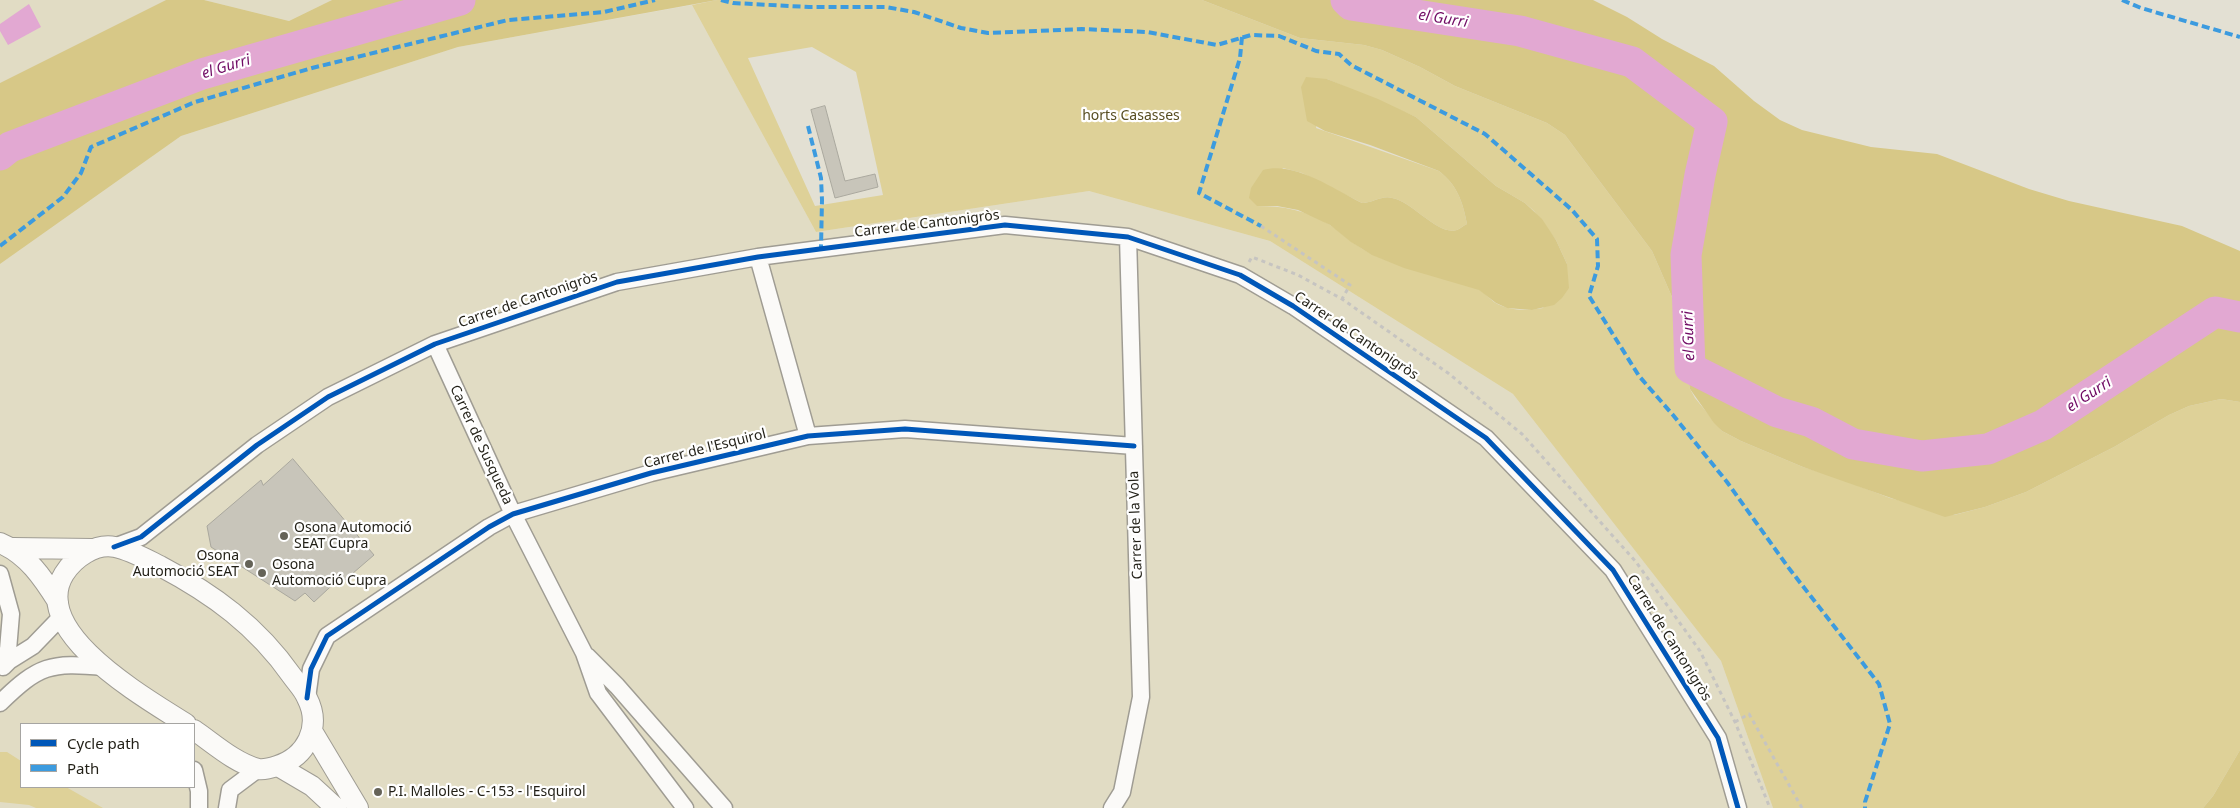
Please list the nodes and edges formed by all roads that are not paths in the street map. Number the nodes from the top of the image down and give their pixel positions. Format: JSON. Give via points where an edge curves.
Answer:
{"nodes":[{"id":1,"x":1128,"y":237,"type":"junction"},
{"id":2,"x":758,"y":257,"type":"junction"},
{"id":3,"x":434,"y":344,"type":"junction"},
{"id":4,"x":808,"y":436,"type":"junction"},
{"id":5,"x":1134,"y":446,"type":"junction"},
{"id":6,"x":513,"y":514,"type":"junction"},
{"id":7,"x":7,"y":546,"type":"edge"},
{"id":8,"x":114,"y":547,"type":"junction"},
{"id":9,"x":94,"y":549,"type":"junction"},
{"id":10,"x":0,"y":574,"type":"edge"},
{"id":11,"x":59,"y":609,"type":"junction"},
{"id":12,"x":584,"y":653,"type":"junction"},
{"id":13,"x":0,"y":662,"type":"edge"},
{"id":14,"x":104,"y":668,"type":"junction"},
{"id":15,"x":0,"y":670,"type":"edge"},
{"id":16,"x":307,"y":698,"type":"junction"},
{"id":17,"x":0,"y":703,"type":"edge"},
{"id":18,"x":177,"y":721,"type":"edge"},
{"id":19,"x":312,"y":730,"type":"junction"},
{"id":20,"x":195,"y":731,"type":"edge"},
{"id":21,"x":278,"y":766,"type":"junction"},
{"id":22,"x":258,"y":768,"type":"junction"},
{"id":23,"x":195,"y":774,"type":"edge"},
{"id":24,"x":199,"y":808,"type":"edge"},
{"id":25,"x":227,"y":808,"type":"edge"},
{"id":26,"x":336,"y":808,"type":"edge"},
{"id":27,"x":358,"y":808,"type":"edge"},
{"id":28,"x":685,"y":808,"type":"edge"},
{"id":29,"x":724,"y":808,"type":"edge"},
{"id":30,"x":1112,"y":808,"type":"edge"},
{"id":31,"x":1738,"y":808,"type":"edge"}],
"edges":[{"from":1,"to":2,"type":"street","name":"Carrer de Cantonigròs","via":[[1005,225]]},
{"from":1,"to":5,"type":"street","name":"Carrer de la Vola"},
{"from":1,"to":31,"type":"street","name":"Carrer de Cantonigròs","via":[[1240,275],[1293,306],[1486,438],[1614,570],[1718,738]]},
{"from":2,"to":3,"type":"street","name":"Carrer de Cantonigròs","via":[[617,282]]},
{"from":2,"to":4,"type":"street"},
{"from":3,"to":6,"type":"street","name":"Carrer de Susqueda"},
{"from":3,"to":8,"type":"street","name":"Carrer de Cantonigròs","via":[[328,397],[257,445],[141,537]]},
{"from":4,"to":5,"type":"street","name":"Carrer de l'Esquirol","via":[[905,429]]},
{"from":4,"to":6,"type":"street","name":"Carrer de l'Esquirol","via":[[651,473]]},
{"from":5,"to":30,"type":"street","name":"Carrer de la Vola","via":[[1141,697],[1122,792]]},
{"from":6,"to":12,"type":"street","name":"Carrer de Susqueda"},
{"from":6,"to":16,"type":"street","name":"Carrer de l'Esquirol","via":[[328,636],[311,670]]},
{"from":7,"to":9,"type":"street"},
{"from":7,"to":11,"type":"street","via":[[41,574]]},
{"from":8,"to":9,"type":"street"},
{"from":8,"to":16,"type":"street","via":[[195,585],[234,612],[277,654]]},
{"from":9,"to":11,"type":"street","via":[[72,562],[60,582]]},
{"from":10,"to":13,"type":"street","via":[[11,614],[8,650]]},
{"from":11,"to":14,"type":"street","via":[[75,641]]},
{"from":11,"to":15,"type":"street","via":[[43,636]]},
{"from":12,"to":28,"type":"street","name":"Carrer de Susqueda","via":[[598,693]]},
{"from":12,"to":29,"type":"street","name":"Carrer de Susqueda"},
{"from":14,"to":17,"type":"street","via":[[51,666],[32,675]]},
{"from":14,"to":18,"type":"street"},
{"from":16,"to":19,"type":"street"},
{"from":19,"to":21,"type":"street","via":[[302,752]]},
{"from":19,"to":27,"type":"street"},
{"from":20,"to":22,"type":"street","via":[[237,759]]},
{"from":21,"to":22,"type":"street"},
{"from":21,"to":26,"type":"street","via":[[312,786]]},
{"from":22,"to":25,"type":"street","via":[[230,790]]},
{"from":23,"to":24,"type":"street"}]}
